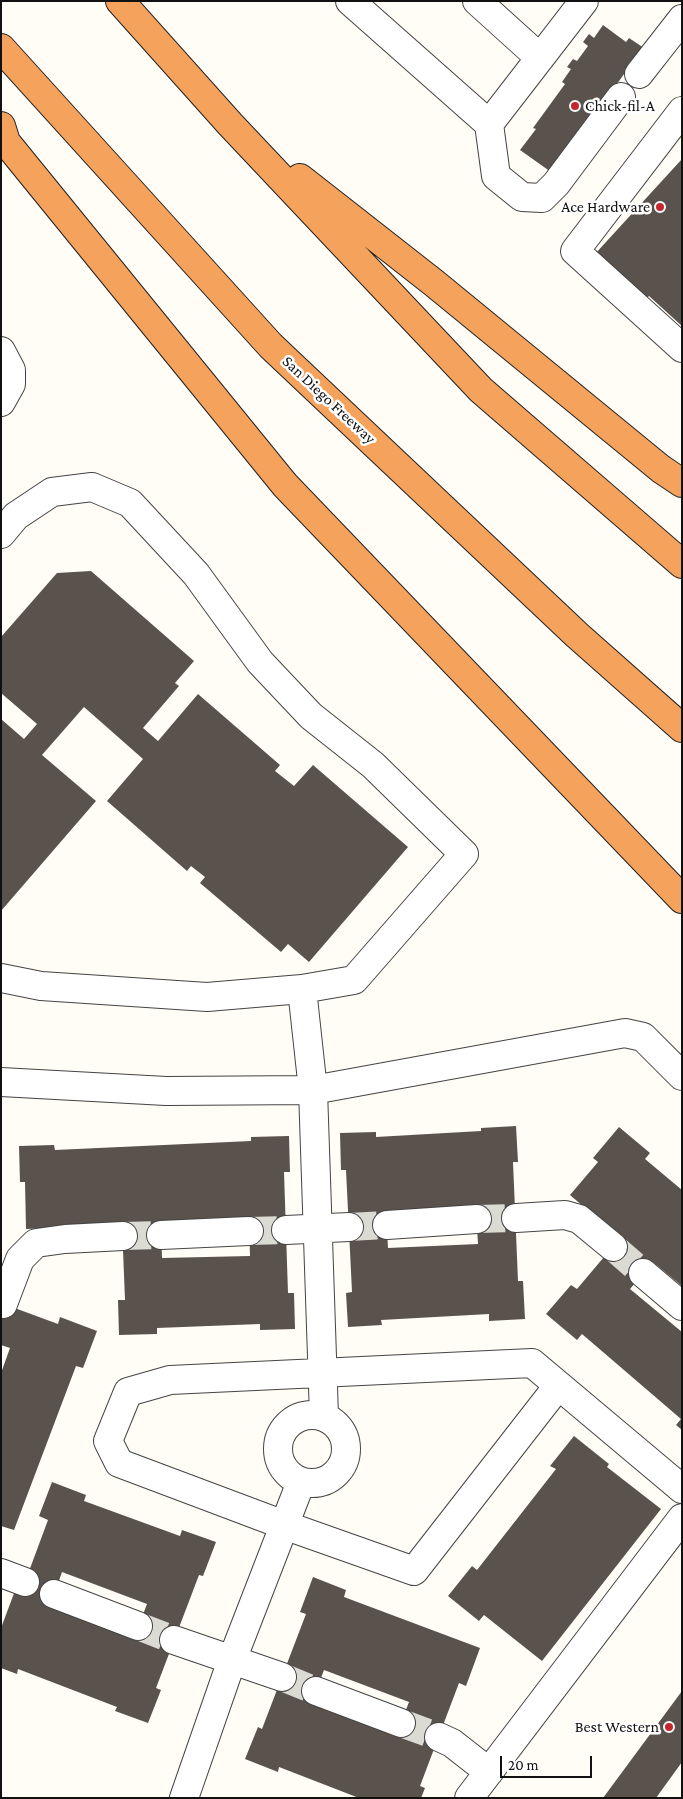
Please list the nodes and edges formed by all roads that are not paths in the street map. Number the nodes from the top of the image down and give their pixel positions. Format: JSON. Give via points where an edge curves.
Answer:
{"nodes":[{"id":1,"x":120,"y":1,"type":"edge"},
{"id":2,"x":350,"y":1,"type":"edge"},
{"id":3,"x":477,"y":1,"type":"edge"},
{"id":4,"x":584,"y":1,"type":"edge"},
{"id":5,"x":681,"y":20,"type":"edge"},
{"id":6,"x":1,"y":48,"type":"edge"},
{"id":7,"x":540,"y":58,"type":"junction"},
{"id":8,"x":639,"y":74,"type":"dead end"},
{"id":9,"x":621,"y":97,"type":"dead end"},
{"id":10,"x":682,"y":111,"type":"edge"},
{"id":11,"x":230,"y":124,"type":"junction"},
{"id":12,"x":489,"y":124,"type":"junction"},
{"id":13,"x":1,"y":126,"type":"edge"},
{"id":14,"x":682,"y":348,"type":"edge"},
{"id":15,"x":1,"y":351,"type":"edge"},
{"id":16,"x":1,"y":402,"type":"edge"},
{"id":17,"x":682,"y":483,"type":"edge"},
{"id":18,"x":1,"y":534,"type":"edge"},
{"id":19,"x":682,"y":564,"type":"edge"},
{"id":20,"x":682,"y":728,"type":"edge"},
{"id":21,"x":682,"y":899,"type":"edge"},
{"id":22,"x":1,"y":978,"type":"edge"},
{"id":23,"x":302,"y":989,"type":"junction"},
{"id":24,"x":682,"y":1076,"type":"edge"},
{"id":25,"x":1,"y":1082,"type":"edge"},
{"id":26,"x":313,"y":1090,"type":"junction"},
{"id":27,"x":516,"y":1218,"type":"tunnel mouth"},
{"id":28,"x":476,"y":1220,"type":"tunnel mouth"},
{"id":29,"x":387,"y":1225,"type":"tunnel mouth"},
{"id":30,"x":349,"y":1227,"type":"tunnel mouth"},
{"id":31,"x":317,"y":1228,"type":"junction"},
{"id":32,"x":286,"y":1230,"type":"tunnel mouth"},
{"id":33,"x":249,"y":1231,"type":"tunnel mouth"},
{"id":34,"x":161,"y":1235,"type":"tunnel mouth"},
{"id":35,"x":123,"y":1236,"type":"tunnel mouth"},
{"id":36,"x":613,"y":1247,"type":"tunnel mouth"},
{"id":37,"x":643,"y":1273,"type":"tunnel mouth"},
{"id":38,"x":3,"y":1304,"type":"dead end"},
{"id":39,"x":682,"y":1306,"type":"edge"},
{"id":40,"x":323,"y":1372,"type":"junction"},
{"id":41,"x":558,"y":1386,"type":"junction"},
{"id":42,"x":324,"y":1416,"type":"junction"},
{"id":43,"x":301,"y":1482,"type":"junction"},
{"id":44,"x":682,"y":1489,"type":"edge"},
{"id":45,"x":682,"y":1518,"type":"edge"},
{"id":46,"x":284,"y":1525,"type":"junction"},
{"id":47,"x":54,"y":1594,"type":"dead end"},
{"id":48,"x":138,"y":1626,"type":"tunnel mouth"},
{"id":49,"x":174,"y":1640,"type":"tunnel mouth"},
{"id":50,"x":232,"y":1660,"type":"junction"},
{"id":51,"x":282,"y":1678,"type":"tunnel mouth"},
{"id":52,"x":316,"y":1691,"type":"tunnel mouth"},
{"id":53,"x":401,"y":1723,"type":"tunnel mouth"},
{"id":54,"x":439,"y":1737,"type":"tunnel mouth"},
{"id":55,"x":489,"y":1772,"type":"junction"},
{"id":56,"x":184,"y":1798,"type":"edge"},
{"id":57,"x":469,"y":1798,"type":"edge"}],
"edges":[{"from":1,"to":11,"type":"highway"},
{"from":2,"to":12,"type":"lane"},
{"from":3,"to":7,"type":"lane"},
{"from":4,"to":7,"type":"lane"},
{"from":5,"to":8,"type":"lane"},
{"from":6,"to":20,"type":"highway","name":"San Diego Freeway","via":[[272,346],[577,635]]},
{"from":7,"to":12,"type":"lane"},
{"from":9,"to":12,"type":"lane","via":[[542,198],[522,197],[496,176]]},
{"from":10,"to":14,"type":"lane","via":[[575,251]]},
{"from":11,"to":17,"type":"highway"},
{"from":11,"to":19,"type":"highway","via":[[481,390]]},
{"from":13,"to":21,"type":"highway","via":[[6,142],[285,485]]},
{"from":15,"to":16,"type":"lane","via":[[10,370],[11,384]]},
{"from":18,"to":23,"type":"lane","via":[[16,516],[52,492],[92,487],[130,503],[196,574],[260,662],[311,716],[373,766],[464,854],[354,980]]},
{"from":22,"to":23,"type":"lane","via":[[41,986],[207,997]]},
{"from":23,"to":26,"type":"lane"},
{"from":24,"to":26,"type":"lane","via":[[643,1037],[625,1033]]},
{"from":25,"to":26,"type":"lane","via":[[166,1091]]},
{"from":26,"to":31,"type":"lane"},
{"from":27,"to":36,"type":"lane","via":[[565,1215],[579,1219]]},
{"from":28,"to":29,"type":"lane"},
{"from":30,"to":31,"type":"lane"},
{"from":31,"to":32,"type":"lane"},
{"from":31,"to":40,"type":"lane"},
{"from":33,"to":34,"type":"lane"},
{"from":35,"to":38,"type":"lane","via":[[36,1243],[20,1259]]},
{"from":37,"to":39,"type":"lane"},
{"from":40,"to":41,"type":"lane","via":[[532,1363]]},
{"from":40,"to":42,"type":"lane"},
{"from":40,"to":46,"type":"lane","via":[[170,1380],[128,1392],[108,1441],[119,1463]]},
{"from":41,"to":44,"type":"lane"},
{"from":41,"to":46,"type":"lane","via":[[414,1570]]},
{"from":42,"to":43,"type":"lane","via":[[342,1431],[346,1442],[344,1460],[335,1474],[325,1481]]},
{"from":42,"to":43,"type":"lane","via":[[302,1416],[284,1428],[279,1438],[278,1454],[284,1469]]},
{"from":43,"to":46,"type":"lane"},
{"from":45,"to":55,"type":"lane"},
{"from":46,"to":50,"type":"lane"},
{"from":47,"to":48,"type":"lane"},
{"from":49,"to":50,"type":"lane"},
{"from":50,"to":51,"type":"lane"},
{"from":50,"to":56,"type":"lane"},
{"from":52,"to":53,"type":"lane"},
{"from":54,"to":55,"type":"lane","via":[[452,1743]]},
{"from":55,"to":57,"type":"lane"}]}
